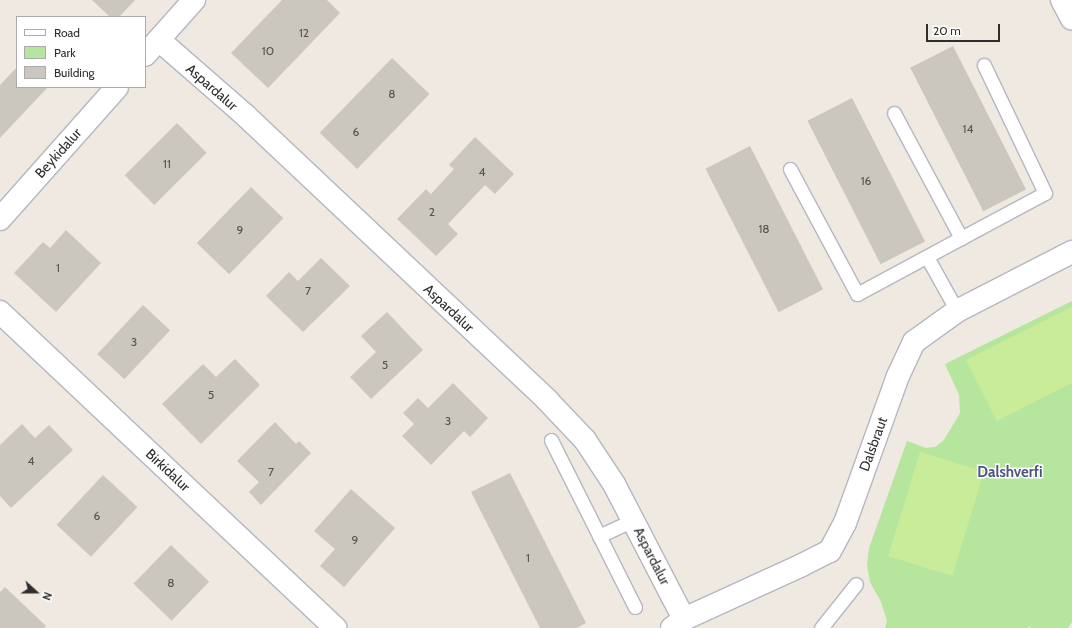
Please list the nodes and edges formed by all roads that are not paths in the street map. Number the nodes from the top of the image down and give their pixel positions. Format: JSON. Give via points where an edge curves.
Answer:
{"nodes":[{"id":1,"x":194,"y":0,"type":"edge"},
{"id":2,"x":1062,"y":0,"type":"edge"},
{"id":3,"x":1072,"y":19,"type":"edge"},
{"id":4,"x":152,"y":48,"type":"edge"},
{"id":5,"x":984,"y":65,"type":"dead end"},
{"id":6,"x":116,"y":88,"type":"edge"},
{"id":7,"x":894,"y":113,"type":"dead end"},
{"id":8,"x":790,"y":169,"type":"dead end"},
{"id":9,"x":0,"y":219,"type":"edge"},
{"id":10,"x":961,"y":238,"type":"junction"},
{"id":11,"x":1072,"y":252,"type":"edge"},
{"id":12,"x":927,"y":257,"type":"junction"},
{"id":13,"x":957,"y":311,"type":"junction"},
{"id":14,"x":0,"y":312,"type":"edge"},
{"id":15,"x":551,"y":440,"type":"dead end"},
{"id":16,"x":634,"y":520,"type":"junction"},
{"id":17,"x":599,"y":536,"type":"junction"},
{"id":18,"x":856,"y":584,"type":"dead end"},
{"id":19,"x":635,"y":607,"type":"dead end"},
{"id":20,"x":678,"y":623,"type":"edge"},
{"id":21,"x":335,"y":628,"type":"edge"},
{"id":22,"x":821,"y":628,"type":"edge"}],
"edges":[{"from":1,"to":4,"type":"street"},
{"from":2,"to":3,"type":"street"},
{"from":4,"to":16,"type":"street","name":"Aspardalur","via":[[246,116],[547,400],[585,440]]},
{"from":5,"to":10,"type":"lane","via":[[1045,193]]},
{"from":6,"to":9,"type":"street","name":"Beykidalur"},
{"from":7,"to":10,"type":"lane"},
{"from":8,"to":12,"type":"lane","via":[[857,294]]},
{"from":10,"to":12,"type":"lane"},
{"from":11,"to":13,"type":"street","name":"Dalsbraut"},
{"from":12,"to":13,"type":"lane"},
{"from":13,"to":20,"type":"street","name":"Dalsbraut","via":[[914,342],[898,376],[845,523],[830,551]]},
{"from":14,"to":21,"type":"street","name":"Birkidalur"},
{"from":15,"to":17,"type":"lane"},
{"from":16,"to":17,"type":"lane"},
{"from":16,"to":20,"type":"street","name":"Aspardalur"},
{"from":17,"to":19,"type":"lane"},
{"from":18,"to":22,"type":"lane"}]}
